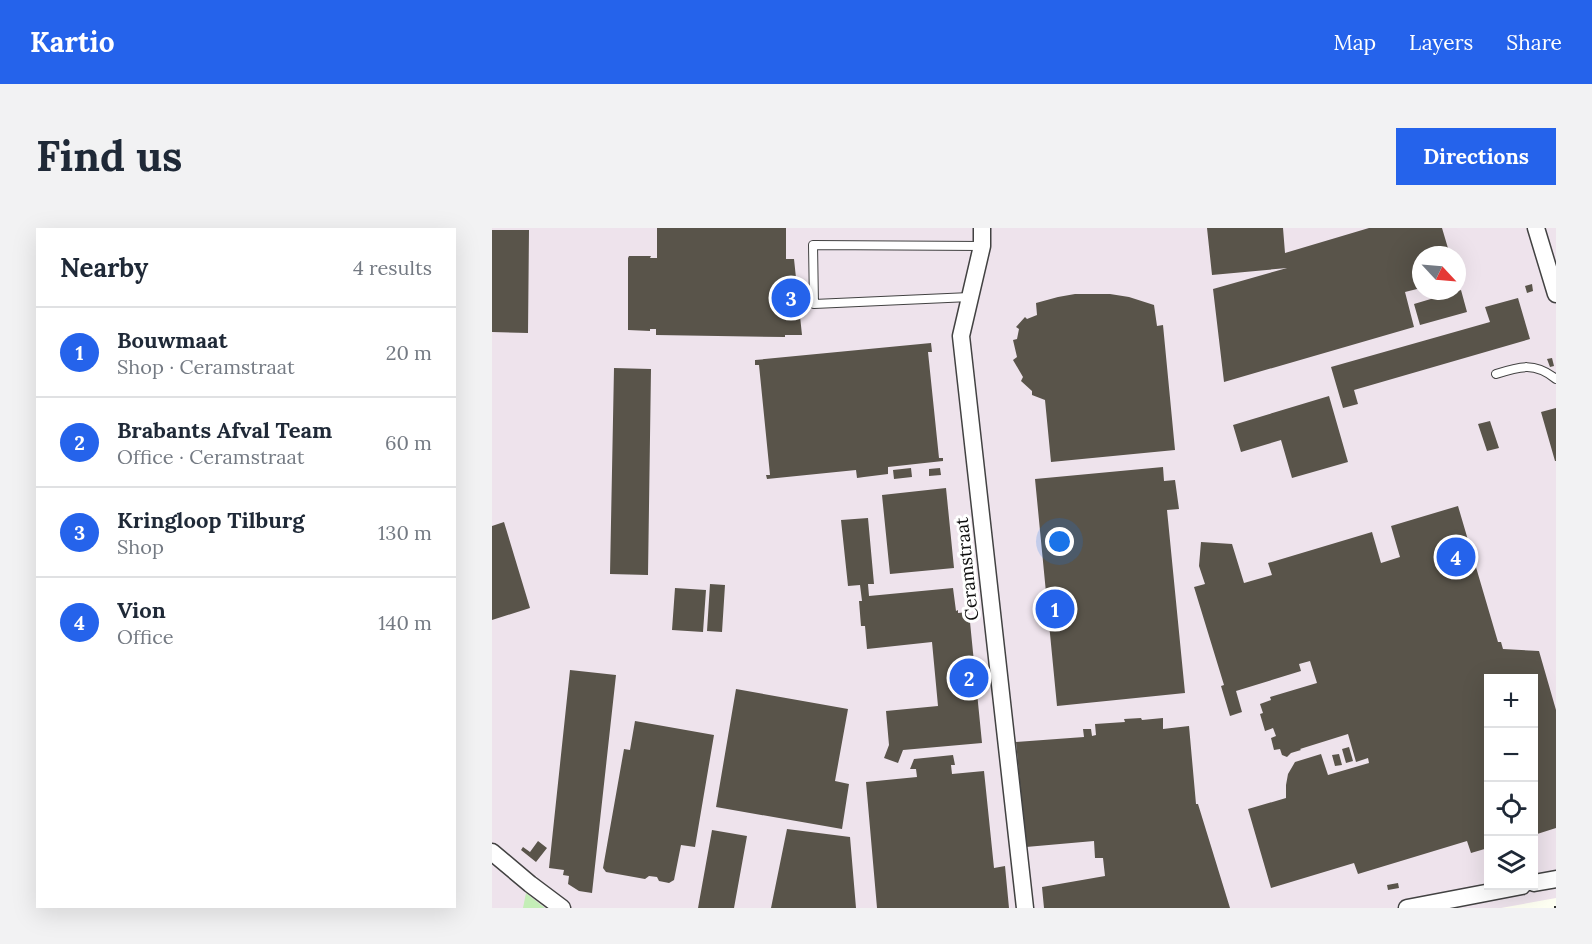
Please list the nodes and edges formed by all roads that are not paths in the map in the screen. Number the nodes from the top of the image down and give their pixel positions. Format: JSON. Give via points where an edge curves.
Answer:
{"nodes":[{"id":1,"x":982,"y":228,"type":"edge"},
{"id":2,"x":1536,"y":228,"type":"edge"},
{"id":3,"x":982,"y":246,"type":"junction"},
{"id":4,"x":1556,"y":294,"type":"edge"},
{"id":5,"x":970,"y":297,"type":"junction"},
{"id":6,"x":1496,"y":374,"type":"dead end"},
{"id":7,"x":1556,"y":379,"type":"edge"},
{"id":8,"x":492,"y":852,"type":"edge"},
{"id":9,"x":1556,"y":879,"type":"edge"},
{"id":10,"x":1538,"y":882,"type":"edge"},
{"id":11,"x":1497,"y":890,"type":"edge"},
{"id":12,"x":562,"y":908,"type":"edge"},
{"id":13,"x":1025,"y":908,"type":"edge"},
{"id":14,"x":1407,"y":908,"type":"edge"}],
"edges":[{"from":1,"to":3,"type":"street","name":"Ceramstraat"},
{"from":2,"to":4,"type":"street"},
{"from":3,"to":5,"type":"street","name":"Ceramstraat"},
{"from":3,"to":5,"type":"lane","via":[[813,245],[814,304]]},
{"from":5,"to":13,"type":"street","name":"Ceramstraat","via":[[961,336]]},
{"from":6,"to":7,"type":"lane","via":[[1529,366]]},
{"from":8,"to":12,"type":"street"},
{"from":9,"to":10,"type":"street"},
{"from":11,"to":14,"type":"street"}]}
